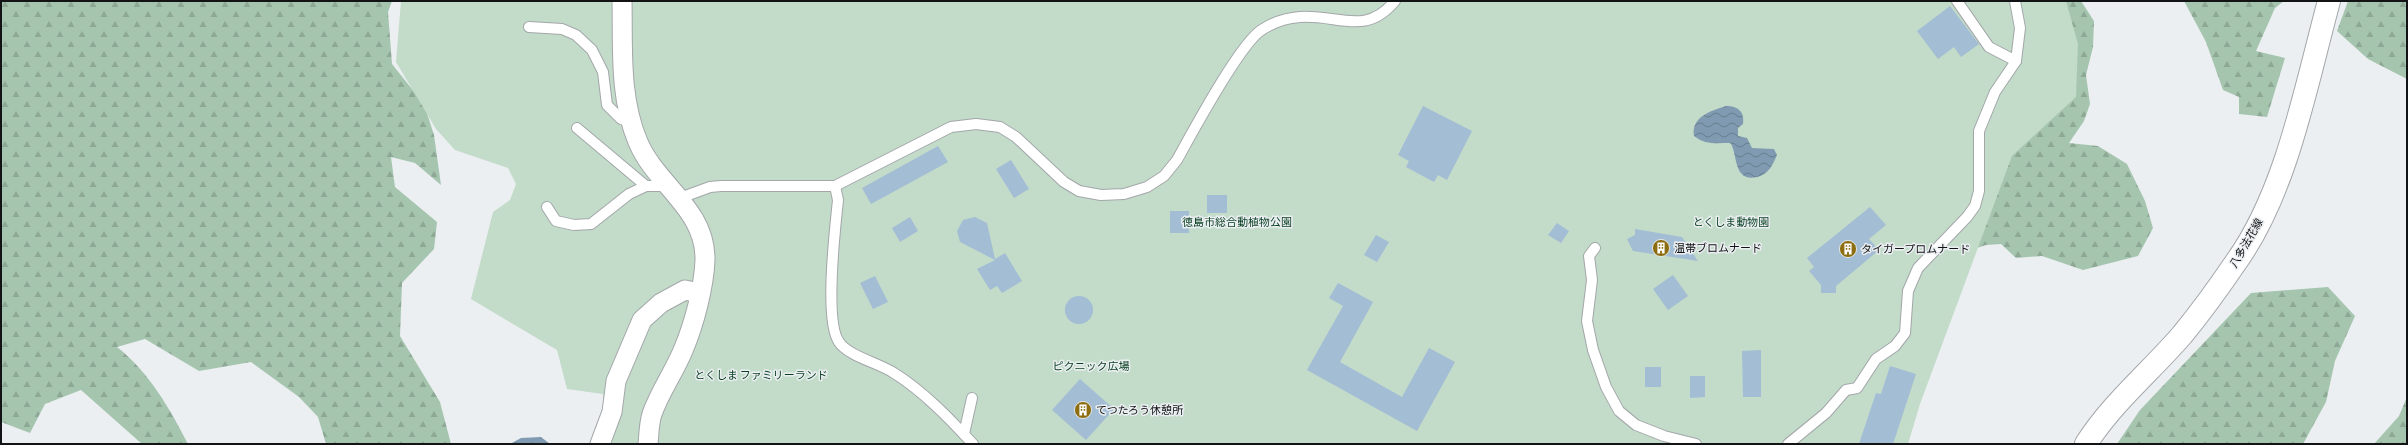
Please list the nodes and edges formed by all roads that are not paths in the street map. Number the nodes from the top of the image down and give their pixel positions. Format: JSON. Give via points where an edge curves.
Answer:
{"nodes":[{"id":1,"x":622,"y":1,"type":"edge"},
{"id":2,"x":1395,"y":1,"type":"edge"},
{"id":3,"x":1957,"y":1,"type":"edge"},
{"id":4,"x":2015,"y":1,"type":"edge"},
{"id":5,"x":2329,"y":1,"type":"edge"},
{"id":6,"x":529,"y":26,"type":"dead end"},
{"id":7,"x":2016,"y":61,"type":"junction"},
{"id":8,"x":630,"y":121,"type":"junction"},
{"id":9,"x":576,"y":128,"type":"dead end"},
{"id":10,"x":646,"y":186,"type":"junction"},
{"id":11,"x":835,"y":186,"type":"junction"},
{"id":12,"x":673,"y":192,"type":"junction"},
{"id":13,"x":547,"y":207,"type":"dead end"},
{"id":14,"x":1595,"y":248,"type":"dead end"},
{"id":15,"x":699,"y":293,"type":"junction"},
{"id":16,"x":972,"y":398,"type":"dead end"},
{"id":17,"x":964,"y":434,"type":"junction"},
{"id":18,"x":600,"y":444,"type":"edge"},
{"id":19,"x":648,"y":444,"type":"edge"},
{"id":20,"x":973,"y":444,"type":"edge"},
{"id":21,"x":1696,"y":444,"type":"edge"},
{"id":22,"x":1788,"y":444,"type":"edge"},
{"id":23,"x":2086,"y":444,"type":"edge"}],
"edges":[{"from":1,"to":8,"type":"street","via":[[624,93]]},
{"from":2,"to":11,"type":"lane","via":[[1385,13],[1369,21],[1352,23],[1300,17],[1279,21],[1261,29],[1244,47],[1177,160],[1164,176],[1147,186],[1124,194],[1101,195],[1079,191],[1064,182],[1016,137],[1000,127],[976,124],[951,127]]},
{"from":3,"to":7,"type":"lane","via":[[1989,47]]},
{"from":4,"to":7,"type":"lane","via":[[2020,28]]},
{"from":5,"to":23,"type":"main road","name":"八多法花線","via":[[2287,151],[2270,200],[2252,234],[2237,261],[2182,335],[2098,425]]},
{"from":6,"to":8,"type":"lane","via":[[562,29],[576,35],[592,50],[603,72],[608,105],[621,119]]},
{"from":7,"to":22,"type":"lane","via":[[1996,92],[1978,131],[1979,191],[1975,206],[1918,268],[1908,291],[1905,333],[1895,346],[1876,359],[1858,388],[1846,390],[1826,413]]},
{"from":8,"to":12,"type":"street","via":[[644,154]]},
{"from":9,"to":10,"type":"lane"},
{"from":10,"to":12,"type":"lane"},
{"from":10,"to":13,"type":"lane","via":[[629,194],[590,224],[574,225],[556,221]]},
{"from":11,"to":12,"type":"lane","via":[[716,186]]},
{"from":11,"to":17,"type":"lane","via":[[838,200],[831,290],[837,341],[844,349],[893,372],[914,386]]},
{"from":12,"to":15,"type":"street","via":[[692,214],[702,236],[705,260]]},
{"from":14,"to":21,"type":"lane","via":[[1590,256],[1592,280],[1587,321],[1593,350],[1606,387],[1619,411],[1636,425],[1664,436]]},
{"from":15,"to":18,"type":"street","via":[[685,290],[661,303],[642,320],[616,382],[612,412]]},
{"from":15,"to":19,"type":"street","via":[[693,324],[684,349],[652,415]]},
{"from":16,"to":17,"type":"lane"},
{"from":17,"to":20,"type":"lane"}]}
